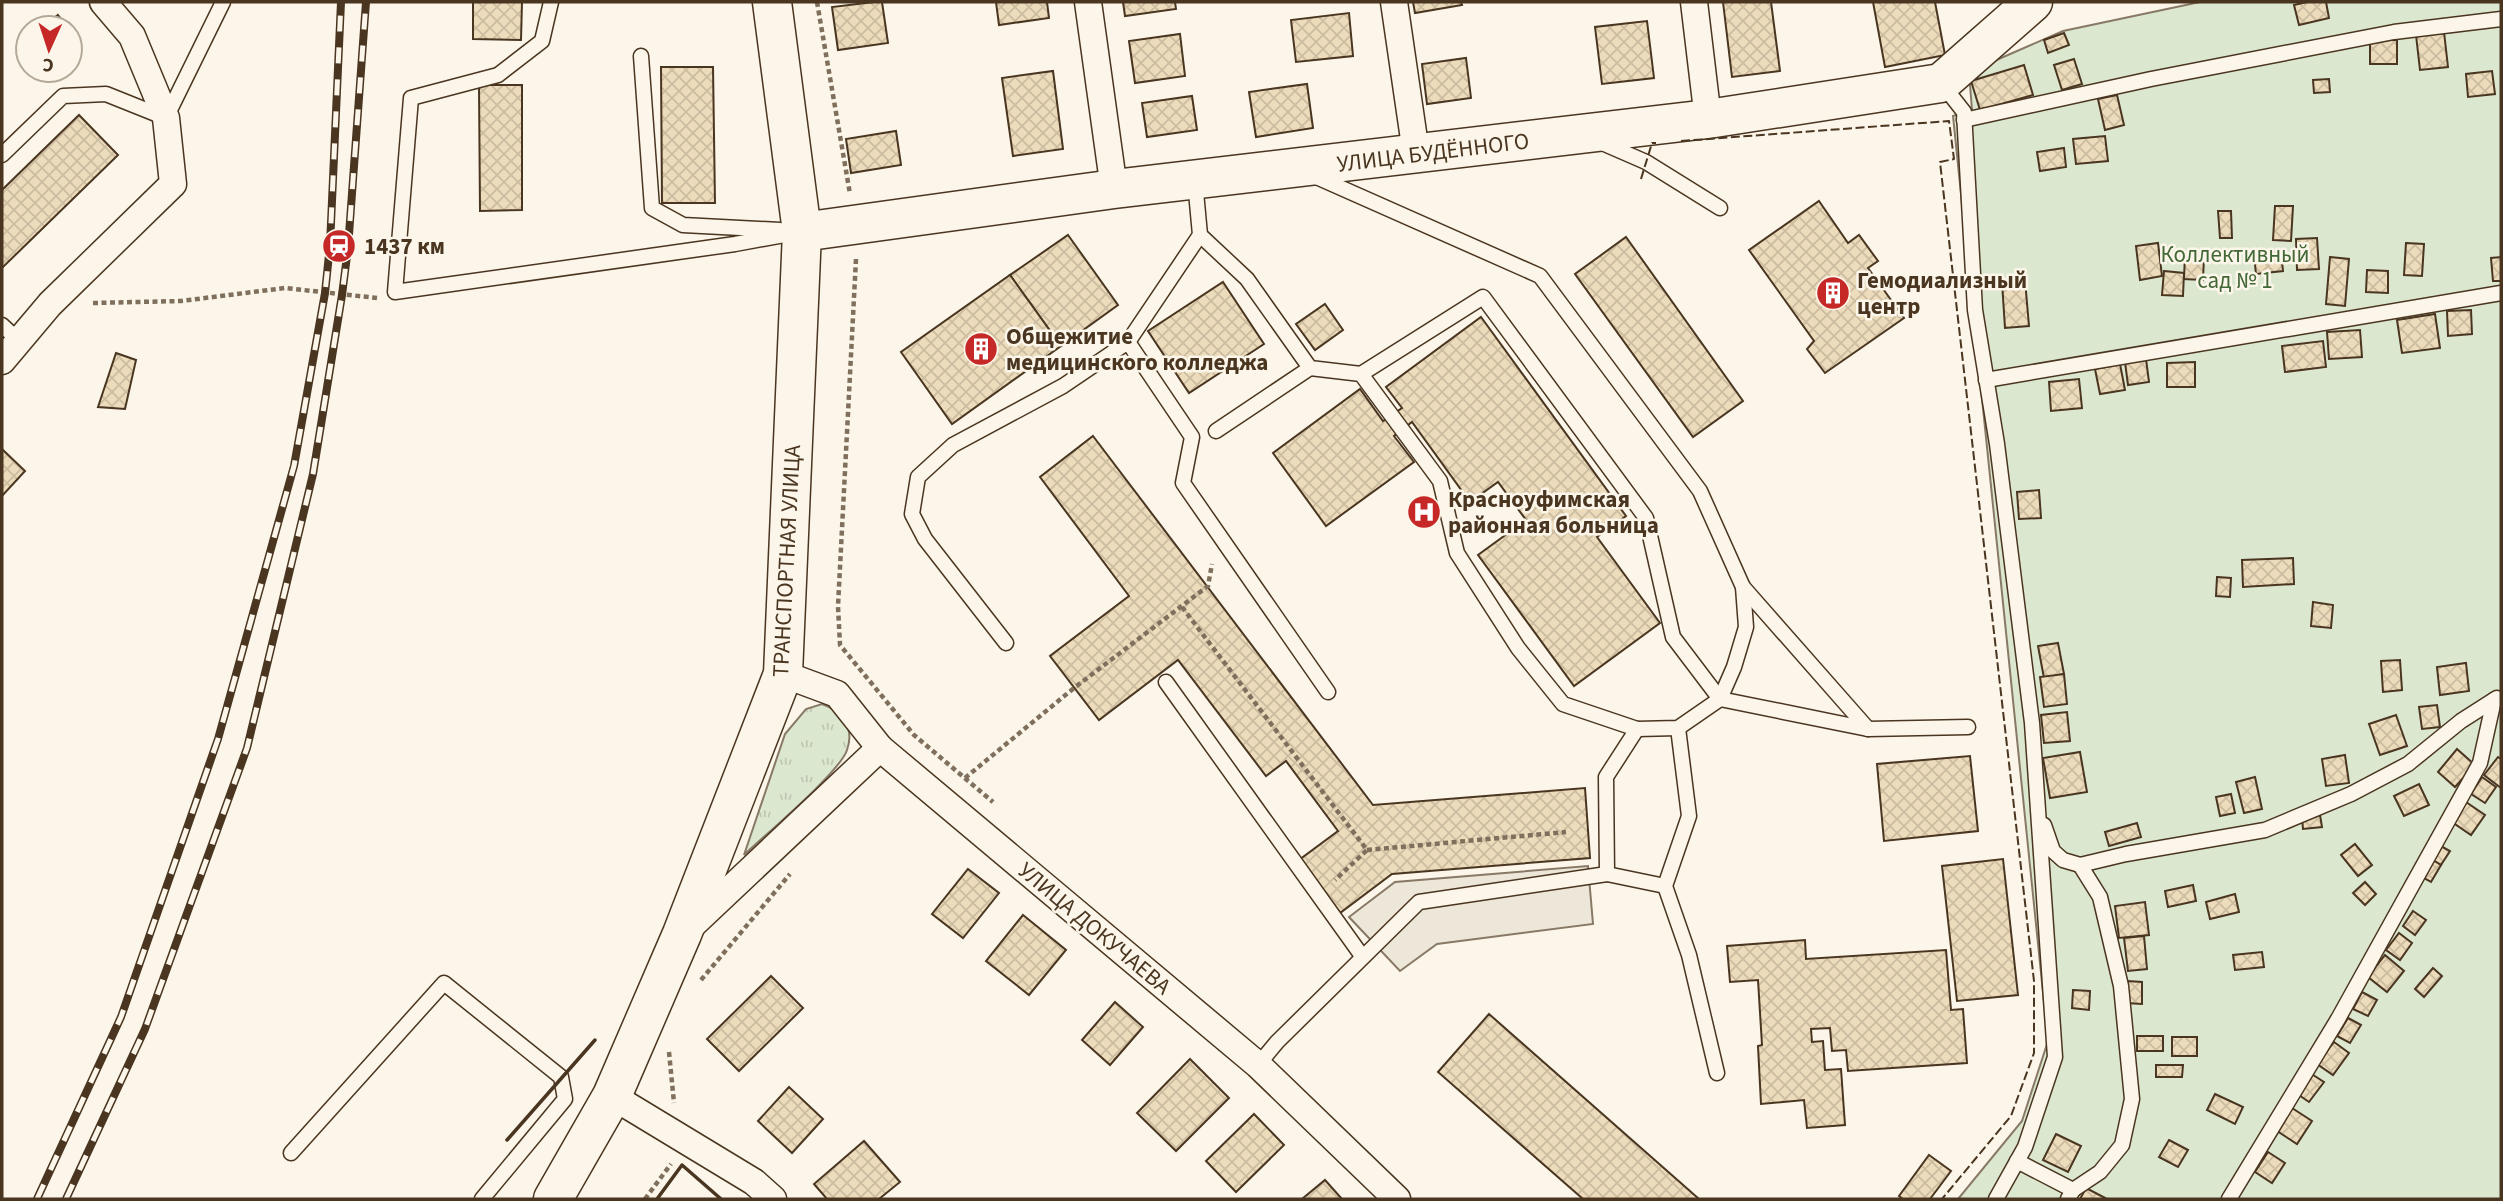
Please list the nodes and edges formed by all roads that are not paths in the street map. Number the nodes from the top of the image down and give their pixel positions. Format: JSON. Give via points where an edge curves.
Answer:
{"nodes":[{"id":1,"x":103,"y":2,"type":"edge"},
{"id":2,"x":223,"y":2,"type":"edge"},
{"id":3,"x":551,"y":2,"type":"edge"},
{"id":4,"x":772,"y":2,"type":"edge"},
{"id":5,"x":1088,"y":2,"type":"edge"},
{"id":6,"x":1394,"y":2,"type":"edge"},
{"id":7,"x":1694,"y":2,"type":"edge"},
{"id":8,"x":2034,"y":2,"type":"edge"},
{"id":9,"x":2501,"y":19,"type":"edge"},
{"id":10,"x":640,"y":56,"type":"dead end"},
{"id":11,"x":1941,"y":83,"type":"junction"},
{"id":12,"x":166,"y":118,"type":"junction"},
{"id":13,"x":1708,"y":119,"type":"junction"},
{"id":14,"x":1964,"y":120,"type":"junction"},
{"id":15,"x":1580,"y":133,"type":"junction"},
{"id":16,"x":1416,"y":153,"type":"junction"},
{"id":17,"x":2,"y":155,"type":"edge"},
{"id":18,"x":1298,"y":169,"type":"junction"},
{"id":19,"x":1195,"y":180,"type":"junction"},
{"id":20,"x":1114,"y":189,"type":"junction"},
{"id":21,"x":1720,"y":208,"type":"dead end"},
{"id":22,"x":802,"y":232,"type":"junction"},
{"id":23,"x":1200,"y":235,"type":"junction"},
{"id":24,"x":2501,"y":293,"type":"edge"},
{"id":25,"x":7,"y":342,"type":"edge"},
{"id":26,"x":1128,"y":342,"type":"junction"},
{"id":27,"x":1310,"y":368,"type":"junction"},
{"id":28,"x":1361,"y":374,"type":"junction"},
{"id":29,"x":1986,"y":380,"type":"junction"},
{"id":30,"x":1216,"y":431,"type":"dead end"},
{"id":31,"x":1742,"y":587,"type":"junction"},
{"id":32,"x":1006,"y":643,"type":"dead end"},
{"id":33,"x":783,"y":674,"type":"junction"},
{"id":34,"x":1166,"y":682,"type":"dead end"},
{"id":35,"x":1328,"y":692,"type":"dead end"},
{"id":36,"x":2498,"y":697,"type":"edge"},
{"id":37,"x":1720,"y":699,"type":"junction"},
{"id":38,"x":1968,"y":727,"type":"dead end"},
{"id":39,"x":1678,"y":728,"type":"junction"},
{"id":40,"x":1637,"y":729,"type":"junction"},
{"id":41,"x":1868,"y":729,"type":"junction"},
{"id":42,"x":887,"y":754,"type":"junction"},
{"id":43,"x":2037,"y":804,"type":"junction"},
{"id":44,"x":2080,"y":865,"type":"junction"},
{"id":45,"x":1607,"y":874,"type":"junction"},
{"id":46,"x":1665,"y":886,"type":"junction"},
{"id":47,"x":682,"y":934,"type":"junction"},
{"id":48,"x":1362,"y":956,"type":"junction"},
{"id":49,"x":1258,"y":1065,"type":"junction"},
{"id":50,"x":1717,"y":1073,"type":"dead end"},
{"id":51,"x":612,"y":1096,"type":"junction"},
{"id":52,"x":291,"y":1153,"type":"dead end"},
{"id":53,"x":2017,"y":1161,"type":"junction"},
{"id":54,"x":2071,"y":1195,"type":"edge"},
{"id":55,"x":482,"y":1199,"type":"edge"},
{"id":56,"x":553,"y":1199,"type":"edge"},
{"id":57,"x":773,"y":1199,"type":"edge"},
{"id":58,"x":1398,"y":1199,"type":"edge"},
{"id":59,"x":1996,"y":1199,"type":"edge"},
{"id":60,"x":2229,"y":1199,"type":"edge"}],
"edges":[{"from":1,"to":12,"type":"street","via":[[132,36]]},
{"from":2,"to":12,"type":"lane"},
{"from":3,"to":22,"type":"lane","via":[[542,41],[498,75],[411,98],[395,292]]},
{"from":4,"to":22,"type":"street","name":"ТРАНСПОРТНАЯ УЛИЦА"},
{"from":5,"to":20,"type":"street"},
{"from":6,"to":16,"type":"street"},
{"from":7,"to":13,"type":"street"},
{"from":8,"to":11,"type":"street"},
{"from":9,"to":14,"type":"lane","via":[[2395,32]]},
{"from":10,"to":22,"type":"lane","via":[[652,208],[683,225]]},
{"from":11,"to":13,"type":"street","name":"УЛИЦА БУДЁННОГО"},
{"from":11,"to":14,"type":"lane","via":[[1964,112]]},
{"from":12,"to":17,"type":"lane","via":[[106,94],[63,96]]},
{"from":12,"to":25,"type":"street","via":[[173,184]]},
{"from":13,"to":15,"type":"street","name":"УЛИЦА БУДЁННОГО"},
{"from":14,"to":29,"type":"lane","via":[[1975,310]]},
{"from":15,"to":16,"type":"street","name":"УЛИЦА БУДЁННОГО"},
{"from":15,"to":21,"type":"lane","via":[[1646,162]]},
{"from":16,"to":18,"type":"street","name":"УЛИЦА БУДЁННОГО"},
{"from":18,"to":19,"type":"street","name":"УЛИЦА БУДЁННОГО"},
{"from":18,"to":31,"type":"lane","via":[[1540,276],[1700,491]]},
{"from":19,"to":20,"type":"street","name":"УЛИЦА БУДЁННОГО"},
{"from":19,"to":23,"type":"lane"},
{"from":20,"to":22,"type":"street","name":"УЛИЦА БУДЁННОГО"},
{"from":22,"to":33,"type":"street","name":"ТРАНСПОРТНАЯ УЛИЦА"},
{"from":23,"to":26,"type":"lane"},
{"from":23,"to":27,"type":"lane","via":[[1247,279]]},
{"from":24,"to":29,"type":"lane"},
{"from":26,"to":32,"type":"lane","via":[[1063,386],[953,445],[918,477],[912,514],[925,538]]},
{"from":26,"to":35,"type":"lane","via":[[1192,438],[1183,483]]},
{"from":27,"to":28,"type":"lane"},
{"from":27,"to":30,"type":"lane"},
{"from":28,"to":37,"type":"lane","via":[[1483,297],[1646,518],[1673,637]]},
{"from":28,"to":40,"type":"lane","via":[[1440,481],[1457,553],[1518,648],[1563,704]]},
{"from":29,"to":43,"type":"lane","via":[[2022,632]]},
{"from":31,"to":37,"type":"lane","via":[[1746,627]]},
{"from":31,"to":41,"type":"lane"},
{"from":33,"to":42,"type":"street","name":"УЛИЦА ДОКУЧАЕВА","via":[[837,694]]},
{"from":33,"to":47,"type":"street","name":"ТРАНСПОРТНАЯ УЛИЦА"},
{"from":34,"to":48,"type":"lane"},
{"from":36,"to":44,"type":"lane","via":[[2408,764],[2265,830]]},
{"from":36,"to":60,"type":"lane","via":[[2480,763],[2338,1019]]},
{"from":37,"to":39,"type":"lane"},
{"from":37,"to":41,"type":"lane"},
{"from":38,"to":41,"type":"lane"},
{"from":39,"to":40,"type":"lane"},
{"from":39,"to":46,"type":"lane","via":[[1689,816]]},
{"from":40,"to":45,"type":"lane","via":[[1606,777]]},
{"from":42,"to":47,"type":"street"},
{"from":42,"to":49,"type":"street","name":"УЛИЦА ДОКУЧАЕВА"},
{"from":43,"to":44,"type":"lane","via":[[2053,851]]},
{"from":43,"to":53,"type":"lane","via":[[2055,1057]]},
{"from":44,"to":54,"type":"lane","via":[[2100,897],[2121,986],[2132,1099],[2122,1145]]},
{"from":45,"to":46,"type":"lane"},
{"from":45,"to":48,"type":"lane","via":[[1419,902]]},
{"from":46,"to":50,"type":"lane","via":[[1689,954]]},
{"from":47,"to":51,"type":"street","name":"ТРАНСПОРТНАЯ УЛИЦА"},
{"from":48,"to":49,"type":"lane"},
{"from":49,"to":58,"type":"street","name":"УЛИЦА ДОКУЧАЕВА"},
{"from":51,"to":56,"type":"street","name":"ТРАНСПОРТНАЯ УЛИЦА"},
{"from":51,"to":57,"type":"street","via":[[754,1182]]},
{"from":52,"to":55,"type":"lane","via":[[443,982],[561,1077],[565,1100]]},
{"from":53,"to":54,"type":"lane"},
{"from":53,"to":59,"type":"lane"}]}
